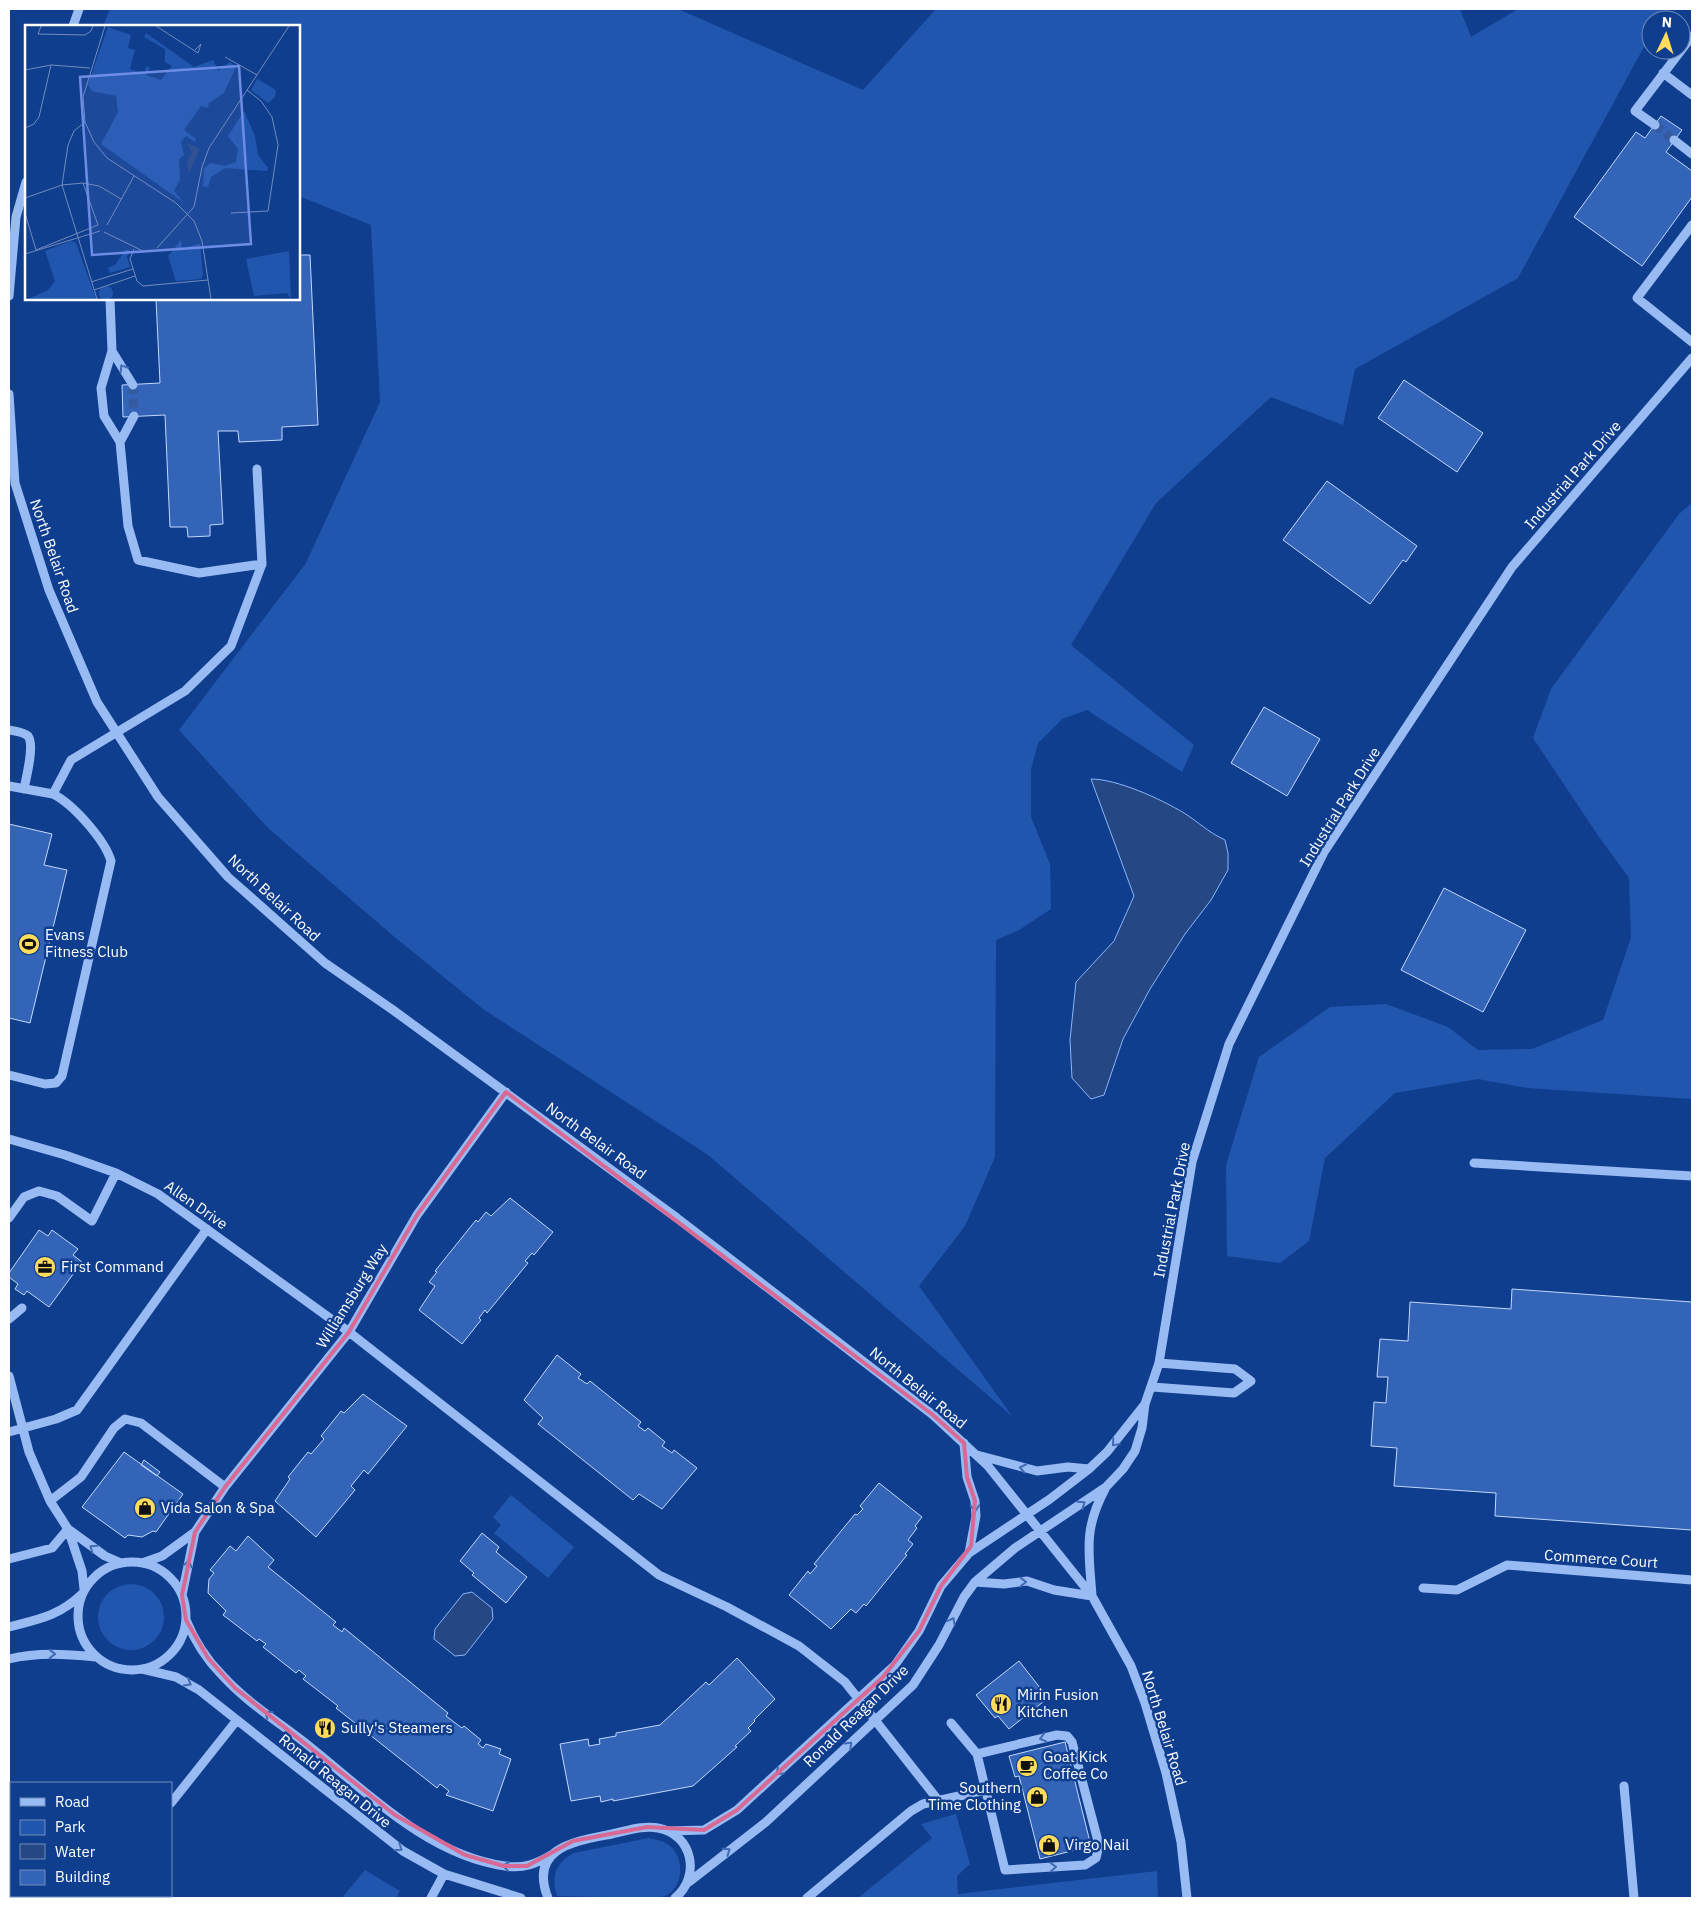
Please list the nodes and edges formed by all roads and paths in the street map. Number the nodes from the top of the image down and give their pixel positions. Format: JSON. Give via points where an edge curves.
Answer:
{"nodes":[{"id":1,"x":79,"y":9,"type":"edge"},
{"id":2,"x":73,"y":25,"type":"edge"},
{"id":3,"x":1692,"y":36,"type":"edge"},
{"id":4,"x":1663,"y":73,"type":"junction"},
{"id":5,"x":1692,"y":95,"type":"edge"},
{"id":6,"x":1655,"y":124,"type":"tunnel mouth"},
{"id":7,"x":1674,"y":140,"type":"tunnel mouth"},
{"id":8,"x":1692,"y":154,"type":"edge"},
{"id":9,"x":25,"y":186,"type":"edge"},
{"id":10,"x":1692,"y":225,"type":"edge"},
{"id":11,"x":9,"y":296,"type":"edge"},
{"id":12,"x":110,"y":300,"type":"edge"},
{"id":13,"x":1692,"y":342,"type":"edge"},
{"id":14,"x":112,"y":351,"type":"junction"},
{"id":15,"x":1692,"y":358,"type":"edge"},
{"id":16,"x":133,"y":385,"type":"tunnel mouth"},
{"id":17,"x":9,"y":394,"type":"edge"},
{"id":18,"x":134,"y":416,"type":"tunnel mouth"},
{"id":19,"x":120,"y":442,"type":"junction"},
{"id":20,"x":257,"y":469,"type":"dead end"},
{"id":21,"x":12,"y":484,"type":"edge"},
{"id":22,"x":262,"y":564,"type":"junction"},
{"id":23,"x":9,"y":730,"type":"edge"},
{"id":24,"x":116,"y":732,"type":"junction"},
{"id":25,"x":9,"y":786,"type":"edge"},
{"id":26,"x":24,"y":789,"type":"junction"},
{"id":27,"x":53,"y":794,"type":"junction"},
{"id":28,"x":9,"y":1075,"type":"edge"},
{"id":29,"x":506,"y":1092,"type":"junction"},
{"id":30,"x":9,"y":1139,"type":"edge"},
{"id":31,"x":1474,"y":1163,"type":"dead end"},
{"id":32,"x":116,"y":1173,"type":"junction"},
{"id":33,"x":1692,"y":1176,"type":"edge"},
{"id":34,"x":9,"y":1218,"type":"edge"},
{"id":35,"x":207,"y":1229,"type":"junction"},
{"id":36,"x":22,"y":1308,"type":"dead end"},
{"id":37,"x":9,"y":1319,"type":"edge"},
{"id":38,"x":349,"y":1332,"type":"junction"},
{"id":39,"x":1159,"y":1363,"type":"junction"},
{"id":40,"x":9,"y":1376,"type":"edge"},
{"id":41,"x":1152,"y":1387,"type":"junction"},
{"id":42,"x":1145,"y":1404,"type":"junction"},
{"id":43,"x":22,"y":1429,"type":"junction"},
{"id":44,"x":9,"y":1432,"type":"edge"},
{"id":45,"x":964,"y":1444,"type":"junction"},
{"id":46,"x":975,"y":1454,"type":"junction"},
{"id":47,"x":1089,"y":1469,"type":"junction"},
{"id":48,"x":226,"y":1487,"type":"junction"},
{"id":49,"x":1106,"y":1487,"type":"junction"},
{"id":50,"x":50,"y":1501,"type":"junction"},
{"id":51,"x":1027,"y":1513,"type":"junction"},
{"id":52,"x":68,"y":1529,"type":"junction"},
{"id":53,"x":1041,"y":1531,"type":"junction"},
{"id":54,"x":195,"y":1532,"type":"junction"},
{"id":55,"x":969,"y":1553,"type":"junction"},
{"id":56,"x":9,"y":1559,"type":"edge"},
{"id":57,"x":121,"y":1563,"type":"junction"},
{"id":58,"x":142,"y":1563,"type":"junction"},
{"id":59,"x":1692,"y":1580,"type":"edge"},
{"id":60,"x":975,"y":1582,"type":"junction"},
{"id":61,"x":1423,"y":1588,"type":"dead end"},
{"id":62,"x":83,"y":1592,"type":"junction"},
{"id":63,"x":182,"y":1595,"type":"junction"},
{"id":64,"x":1092,"y":1596,"type":"junction"},
{"id":65,"x":186,"y":1620,"type":"junction"},
{"id":66,"x":9,"y":1627,"type":"edge"},
{"id":67,"x":96,"y":1657,"type":"junction"},
{"id":68,"x":9,"y":1659,"type":"edge"},
{"id":69,"x":142,"y":1669,"type":"junction"},
{"id":70,"x":858,"y":1699,"type":"junction"},
{"id":71,"x":237,"y":1720,"type":"junction"},
{"id":72,"x":875,"y":1721,"type":"junction"},
{"id":73,"x":951,"y":1724,"type":"dead end"},
{"id":74,"x":977,"y":1754,"type":"junction"},
{"id":75,"x":1624,"y":1786,"type":"dead end"},
{"id":76,"x":986,"y":1790,"type":"junction"},
{"id":77,"x":938,"y":1800,"type":"junction"},
{"id":78,"x":172,"y":1802,"type":"edge"},
{"id":79,"x":668,"y":1831,"type":"junction"},
{"id":80,"x":552,"y":1855,"type":"junction"},
{"id":81,"x":444,"y":1874,"type":"junction"},
{"id":82,"x":689,"y":1882,"type":"junction"},
{"id":83,"x":431,"y":1898,"type":"edge"},
{"id":84,"x":521,"y":1898,"type":"edge"},
{"id":85,"x":548,"y":1898,"type":"edge"},
{"id":86,"x":675,"y":1898,"type":"edge"},
{"id":87,"x":807,"y":1898,"type":"edge"},
{"id":88,"x":1187,"y":1898,"type":"edge"},
{"id":89,"x":1634,"y":1898,"type":"edge"}],
"edges":[{"from":1,"to":2,"type":"street"},
{"from":3,"to":4,"type":"street"},
{"from":4,"to":5,"type":"street"},
{"from":4,"to":6,"type":"street","via":[[1635,111]]},
{"from":7,"to":8,"type":"street"},
{"from":9,"to":11,"type":"street","via":[[16,217]]},
{"from":10,"to":13,"type":"street","via":[[1637,298]]},
{"from":12,"to":14,"type":"street"},
{"from":16,"to":14,"type":"street","one_way":true},
{"from":14,"to":19,"type":"street","via":[[101,388],[104,416]]},
{"from":15,"to":39,"type":"street","name":"Industrial Park Drive","via":[[1512,567],[1324,852],[1229,1044],[1192,1162]]},
{"from":17,"to":21,"type":"street","name":"North Belair Road"},
{"from":18,"to":19,"type":"street"},
{"from":19,"to":22,"type":"street","via":[[128,526],[138,560],[199,574]]},
{"from":20,"to":22,"type":"street"},
{"from":21,"to":24,"type":"street","name":"North Belair Road","via":[[49,590],[97,702]]},
{"from":22,"to":24,"type":"street","via":[[232,646],[185,691]]},
{"from":23,"to":26,"type":"street","via":[[24,733],[32,745]]},
{"from":24,"to":27,"type":"street","via":[[71,760]]},
{"from":24,"to":29,"type":"street","name":"North Belair Road","via":[[158,797],[228,877],[325,963]]},
{"from":25,"to":26,"type":"street"},
{"from":26,"to":27,"type":"street"},
{"from":27,"to":28,"type":"street","via":[[64,800],[107,849],[111,861],[62,1076],[56,1083],[45,1084]]},
{"from":29,"to":38,"type":"street","name":"Williamsburg Way","via":[[417,1216]]},
{"from":29,"to":45,"type":"street","name":"North Belair Road","via":[[824,1330],[933,1415]]},
{"from":30,"to":32,"type":"street","name":"Allen Drive"},
{"from":31,"to":33,"type":"street"},
{"from":32,"to":34,"type":"street","via":[[92,1220],[56,1196],[39,1191],[24,1198]]},
{"from":32,"to":35,"type":"street","name":"Allen Drive","via":[[158,1194]]},
{"from":35,"to":38,"type":"street","name":"Allen Drive"},
{"from":35,"to":43,"type":"street","via":[[77,1410]]},
{"from":36,"to":37,"type":"street"},
{"from":38,"to":48,"type":"street","name":"Williamsburg Way"},
{"from":38,"to":70,"type":"street","name":"Allen Drive","via":[[659,1575],[799,1646],[845,1682]]},
{"from":39,"to":41,"type":"street","name":"Industrial Park Drive"},
{"from":39,"to":41,"type":"street","via":[[1235,1369],[1251,1381],[1234,1393]]},
{"from":40,"to":43,"type":"street"},
{"from":41,"to":42,"type":"street","name":"Industrial Park Drive"},
{"from":42,"to":47,"type":"street","name":"Industrial Park Drive","one_way":true,"via":[[1107,1452]]},
{"from":42,"to":49,"type":"street","name":"Industrial Park Drive","via":[[1135,1451]]},
{"from":43,"to":44,"type":"street"},
{"from":43,"to":50,"type":"street","via":[[36,1474]]},
{"from":45,"to":46,"type":"street","name":"North Belair Road"},
{"from":45,"to":55,"type":"street","one_way":true,"via":[[967,1477],[976,1508]]},
{"from":47,"to":46,"type":"street","one_way":true,"via":[[1068,1467],[1037,1471]]},
{"from":46,"to":51,"type":"street","name":"North Belair Road"},
{"from":47,"to":51,"type":"street","name":"Industrial Park Drive"},
{"from":48,"to":50,"type":"street","via":[[140,1423],[125,1419],[114,1428],[81,1478]]},
{"from":48,"to":54,"type":"street","name":"Williamsburg Way"},
{"from":53,"to":49,"type":"street","name":"Industrial Park Drive","one_way":true},
{"from":49,"to":64,"type":"street","via":[[1096,1505],[1088,1533]]},
{"from":50,"to":52,"type":"street"},
{"from":51,"to":53,"type":"street","name":"North Belair Road"},
{"from":51,"to":55,"type":"street","name":"Ronald Reagan Drive"},
{"from":52,"to":56,"type":"street","via":[[52,1548]]},
{"from":57,"to":52,"type":"street","one_way":true,"via":[[105,1556]]},
{"from":52,"to":62,"type":"street","via":[[82,1571]]},
{"from":53,"to":60,"type":"street","name":"Ronald Reagan Drive"},
{"from":53,"to":64,"type":"street","name":"North Belair Road"},
{"from":54,"to":58,"type":"street","name":"Williamsburg Way","via":[[162,1556]]},
{"from":63,"to":54,"type":"street","name":"Williamsburg Way","one_way":true},
{"from":55,"to":70,"type":"street","name":"Ronald Reagan Drive","via":[[941,1586],[918,1631],[894,1665]]},
{"from":57,"to":58,"type":"street","name":"Ronald Reagan Drive"},
{"from":57,"to":62,"type":"street","name":"Ronald Reagan Drive","via":[[100,1572]]},
{"from":58,"to":63,"type":"street","name":"Ronald Reagan Drive","via":[[166,1574]]},
{"from":59,"to":61,"type":"street","name":"Commerce Court","via":[[1507,1565],[1458,1590]]},
{"from":60,"to":64,"type":"street","one_way":true,"via":[[1004,1584],[1027,1581],[1054,1590]]},
{"from":72,"to":60,"type":"street","name":"Ronald Reagan Drive","one_way":true,"via":[[913,1685]]},
{"from":62,"to":66,"type":"street","name":"Ronald Reagan Drive","via":[[68,1608],[56,1614]]},
{"from":62,"to":67,"type":"street","name":"Ronald Reagan Drive","via":[[78,1611],[79,1628],[85,1644]]},
{"from":63,"to":65,"type":"street","name":"Ronald Reagan Drive"},
{"from":64,"to":88,"type":"street","name":"North Belair Road","via":[[1131,1666],[1145,1703],[1166,1773],[1181,1842]]},
{"from":65,"to":69,"type":"street","name":"Ronald Reagan Drive","via":[[177,1646],[167,1657]]},
{"from":80,"to":65,"type":"street","name":"Ronald Reagan Drive","one_way":true,"via":[[536,1864],[504,1866],[465,1855],[426,1836],[394,1815],[235,1688],[208,1658]]},
{"from":68,"to":67,"type":"street","name":"Ronald Reagan Drive","one_way":true,"via":[[30,1654]]},
{"from":67,"to":69,"type":"street","name":"Ronald Reagan Drive","via":[[118,1668]]},
{"from":69,"to":71,"type":"street","name":"Ronald Reagan Drive","one_way":true,"via":[[176,1676]]},
{"from":70,"to":72,"type":"street","name":"Allen Drive"},
{"from":70,"to":79,"type":"street","name":"Ronald Reagan Drive","one_way":true,"via":[[726,1818],[704,1830]]},
{"from":71,"to":78,"type":"street"},
{"from":71,"to":81,"type":"street","name":"Ronald Reagan Drive","one_way":true,"via":[[388,1841]]},
{"from":72,"to":77,"type":"street","name":"Allen Drive"},
{"from":82,"to":72,"type":"street","name":"Ronald Reagan Drive","one_way":true,"via":[[766,1822]]},
{"from":73,"to":74,"type":"street"},
{"from":74,"to":76,"type":"street"},
{"from":76,"to":74,"type":"street","one_way":true,"via":[[1005,1870],[1085,1866],[1096,1858],[1099,1845],[1072,1742],[1067,1736],[1057,1735]]},
{"from":75,"to":89,"type":"street"},
{"from":76,"to":77,"type":"street"},
{"from":77,"to":87,"type":"street","via":[[911,1811]]},
{"from":79,"to":80,"type":"street","name":"Ronald Reagan Drive","via":[[648,1827],[573,1841]]},
{"from":79,"to":82,"type":"street","via":[[686,1847],[691,1864]]},
{"from":80,"to":85,"type":"street","via":[[543,1876]]},
{"from":81,"to":83,"type":"street"},
{"from":81,"to":84,"type":"street","name":"Ronald Reagan Drive"},
{"from":82,"to":86,"type":"street","name":"Ronald Reagan Drive"}]}
